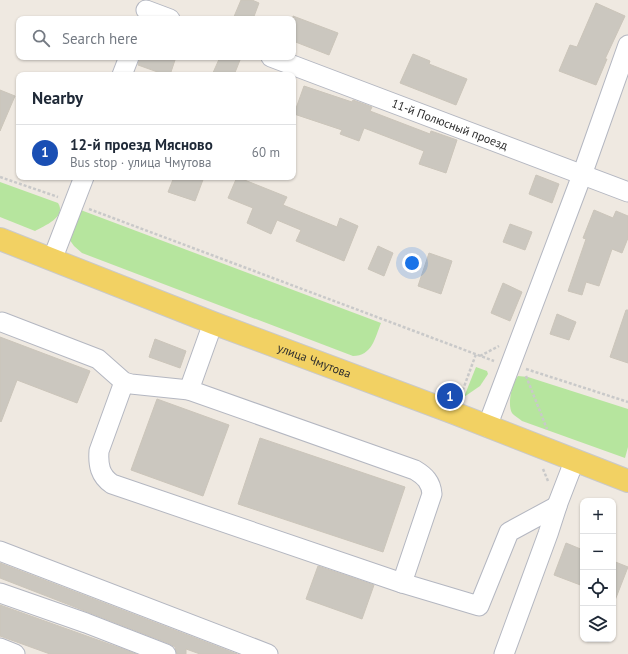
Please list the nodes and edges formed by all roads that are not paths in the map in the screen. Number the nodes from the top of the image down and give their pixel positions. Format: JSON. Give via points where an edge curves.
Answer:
{"nodes":[{"id":1,"x":146,"y":10,"type":"edge"},
{"id":2,"x":162,"y":16,"type":"edge"},
{"id":3,"x":628,"y":45,"type":"edge"},
{"id":4,"x":128,"y":60,"type":"edge"},
{"id":5,"x":279,"y":60,"type":"edge"},
{"id":6,"x":123,"y":72,"type":"edge"},
{"id":7,"x":582,"y":175,"type":"junction"},
{"id":8,"x":83,"y":180,"type":"edge"},
{"id":9,"x":628,"y":192,"type":"edge"},
{"id":10,"x":0,"y":239,"type":"edge"},
{"id":11,"x":52,"y":260,"type":"junction"},
{"id":12,"x":2,"y":322,"type":"dead end"},
{"id":13,"x":213,"y":322,"type":"junction"},
{"id":14,"x":124,"y":382,"type":"junction"},
{"id":15,"x":189,"y":390,"type":"junction"},
{"id":16,"x":488,"y":427,"type":"junction"},
{"id":17,"x":575,"y":459,"type":"junction"},
{"id":18,"x":628,"y":481,"type":"edge"},
{"id":19,"x":556,"y":506,"type":"junction"},
{"id":20,"x":0,"y":551,"type":"edge"},
{"id":21,"x":402,"y":583,"type":"junction"},
{"id":22,"x":0,"y":593,"type":"edge"},
{"id":23,"x":0,"y":648,"type":"edge"},
{"id":24,"x":15,"y":654,"type":"edge"},
{"id":25,"x":166,"y":654,"type":"edge"},
{"id":26,"x":268,"y":654,"type":"edge"},
{"id":27,"x":504,"y":654,"type":"edge"}],
"edges":[{"from":1,"to":2,"type":"street"},
{"from":3,"to":7,"type":"street"},
{"from":4,"to":6,"type":"street"},
{"from":5,"to":7,"type":"street","name":"11-й Полюсный проезд"},
{"from":7,"to":9,"type":"street","name":"11-й Полюсный проезд"},
{"from":7,"to":16,"type":"street"},
{"from":8,"to":11,"type":"street"},
{"from":10,"to":11,"type":"main road","name":"улица Чмутова"},
{"from":11,"to":13,"type":"main road","name":"улица Чмутова"},
{"from":12,"to":14,"type":"street","via":[[98,359]]},
{"from":13,"to":15,"type":"street"},
{"from":13,"to":16,"type":"main road","name":"улица Чмутова"},
{"from":14,"to":15,"type":"street"},
{"from":14,"to":21,"type":"street","via":[[99,451],[98,463],[106,480]]},
{"from":15,"to":21,"type":"street","via":[[422,474],[431,485],[432,494]]},
{"from":16,"to":17,"type":"main road","name":"улица Чмутова"},
{"from":17,"to":18,"type":"main road","name":"улица Чмутова"},
{"from":17,"to":19,"type":"street"},
{"from":19,"to":21,"type":"street","via":[[509,532],[479,606]]},
{"from":19,"to":27,"type":"street"},
{"from":20,"to":26,"type":"street"},
{"from":22,"to":25,"type":"street"},
{"from":23,"to":24,"type":"street"}]}
